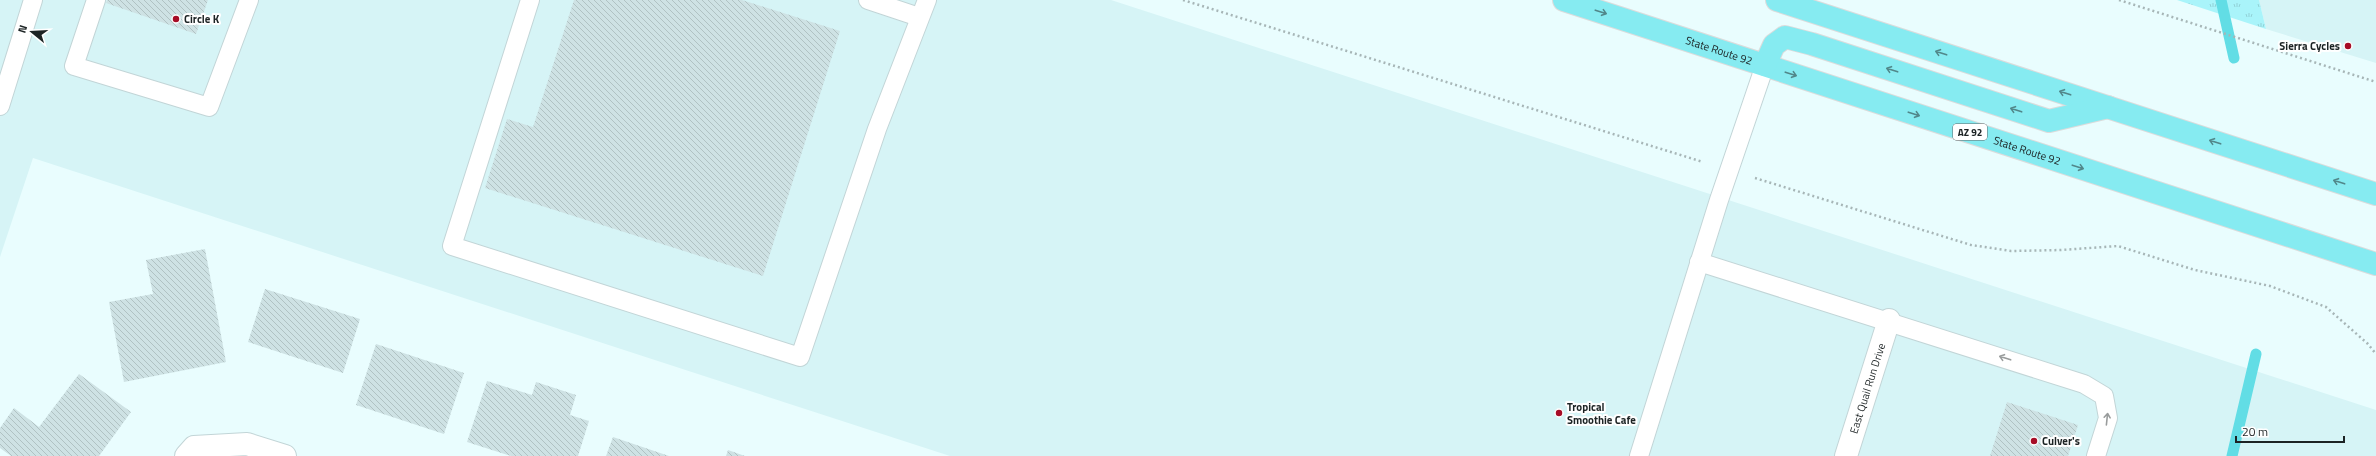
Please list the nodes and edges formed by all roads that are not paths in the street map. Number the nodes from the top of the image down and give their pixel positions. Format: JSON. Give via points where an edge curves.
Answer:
{"nodes":[{"id":1,"x":33,"y":0,"type":"edge"},
{"id":2,"x":96,"y":0,"type":"edge"},
{"id":3,"x":249,"y":0,"type":"edge"},
{"id":4,"x":530,"y":0,"type":"edge"},
{"id":5,"x":868,"y":0,"type":"edge"},
{"id":6,"x":928,"y":0,"type":"edge"},
{"id":7,"x":1564,"y":0,"type":"edge"},
{"id":8,"x":1777,"y":0,"type":"edge"},
{"id":9,"x":919,"y":17,"type":"junction"},
{"id":10,"x":1765,"y":65,"type":"junction"},
{"id":11,"x":0,"y":106,"type":"edge"},
{"id":12,"x":2108,"y":107,"type":"junction"},
{"id":13,"x":2376,"y":194,"type":"edge"},
{"id":14,"x":1699,"y":262,"type":"junction"},
{"id":15,"x":2376,"y":264,"type":"edge"},
{"id":16,"x":1889,"y":320,"type":"junction"},
{"id":17,"x":190,"y":452,"type":"edge"},
{"id":18,"x":285,"y":456,"type":"edge"},
{"id":19,"x":1639,"y":456,"type":"edge"},
{"id":20,"x":1846,"y":456,"type":"edge"},
{"id":21,"x":2096,"y":456,"type":"edge"}],
"edges":[{"from":1,"to":11,"type":"lane"},
{"from":2,"to":3,"type":"lane","via":[[74,66],[209,107]]},
{"from":4,"to":9,"type":"lane","via":[[452,246],[800,357],[877,129]]},
{"from":5,"to":9,"type":"lane"},
{"from":6,"to":9,"type":"lane"},
{"from":7,"to":10,"type":"main road","name":"State Route 92","number":"AZ 92","one_way":true},
{"from":12,"to":8,"type":"main road","one_way":true},
{"from":12,"to":10,"type":"main road","one_way":true,"via":[[2049,121],[1785,37],[1774,44]]},
{"from":10,"to":14,"type":"lane"},
{"from":10,"to":15,"type":"main road","name":"State Route 92","number":"AZ 92","one_way":true},
{"from":13,"to":12,"type":"main road","one_way":true},
{"from":14,"to":16,"type":"lane"},
{"from":14,"to":19,"type":"lane"},
{"from":16,"to":20,"type":"street","name":"East Quail Run Drive"},
{"from":21,"to":16,"type":"lane","one_way":true,"via":[[2108,418],[2104,396],[2084,384]]},
{"from":17,"to":18,"type":"street","via":[[247,444]]}]}
